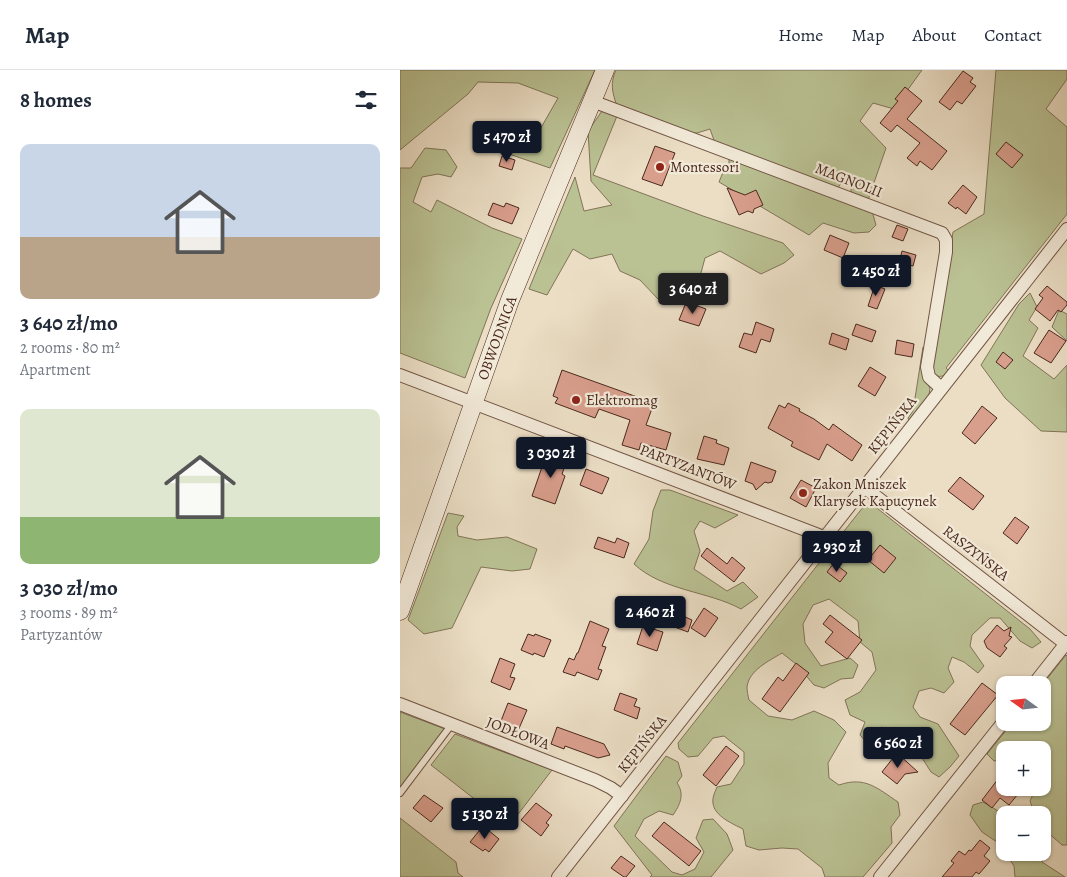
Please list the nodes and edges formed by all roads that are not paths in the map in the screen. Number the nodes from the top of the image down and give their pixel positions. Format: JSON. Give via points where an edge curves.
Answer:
{"nodes":[{"id":1,"x":605,"y":70,"type":"edge"},
{"id":2,"x":592,"y":101,"type":"junction"},
{"id":3,"x":1067,"y":229,"type":"edge"},
{"id":4,"x":400,"y":375,"type":"edge"},
{"id":5,"x":942,"y":388,"type":"junction"},
{"id":6,"x":474,"y":402,"type":"junction"},
{"id":7,"x":864,"y":487,"type":"junction"},
{"id":8,"x":824,"y":537,"type":"junction"},
{"id":9,"x":400,"y":611,"type":"edge"},
{"id":10,"x":1066,"y":644,"type":"edge"},
{"id":11,"x":1040,"y":676,"type":"edge"},
{"id":12,"x":400,"y":704,"type":"edge"},
{"id":13,"x":452,"y":724,"type":"junction"},
{"id":14,"x":996,"y":731,"type":"edge"},
{"id":15,"x":400,"y":793,"type":"edge"},
{"id":16,"x":622,"y":796,"type":"junction"},
{"id":17,"x":558,"y":877,"type":"edge"},
{"id":18,"x":880,"y":877,"type":"edge"}],
"edges":[{"from":1,"to":2,"type":"main road","name":"OBWODNICA"},
{"from":2,"to":5,"type":"street","name":"MAGNOLII","via":[[942,233],[946,252],[927,367],[929,377]]},
{"from":2,"to":6,"type":"main road","name":"OBWODNICA","via":[[510,300]]},
{"from":3,"to":5,"type":"street","name":"KĘPIŃSKA"},
{"from":4,"to":6,"type":"street","name":"PARTYZANTÓW"},
{"from":5,"to":7,"type":"street","name":"KĘPIŃSKA"},
{"from":6,"to":8,"type":"street","name":"PARTYZANTÓW"},
{"from":6,"to":9,"type":"main road","name":"OBWODNICA"},
{"from":7,"to":8,"type":"street","name":"KĘPIŃSKA"},
{"from":7,"to":10,"type":"street","name":"RASZYŃSKA"},
{"from":8,"to":16,"type":"street","name":"KĘPIŃSKA"},
{"from":10,"to":11,"type":"street"},
{"from":12,"to":13,"type":"street","name":"JODŁOWA"},
{"from":13,"to":15,"type":"lane"},
{"from":13,"to":16,"type":"street","name":"JODŁOWA","via":[[595,780]]},
{"from":14,"to":18,"type":"street"},
{"from":16,"to":17,"type":"street","name":"KĘPIŃSKA"}]}
